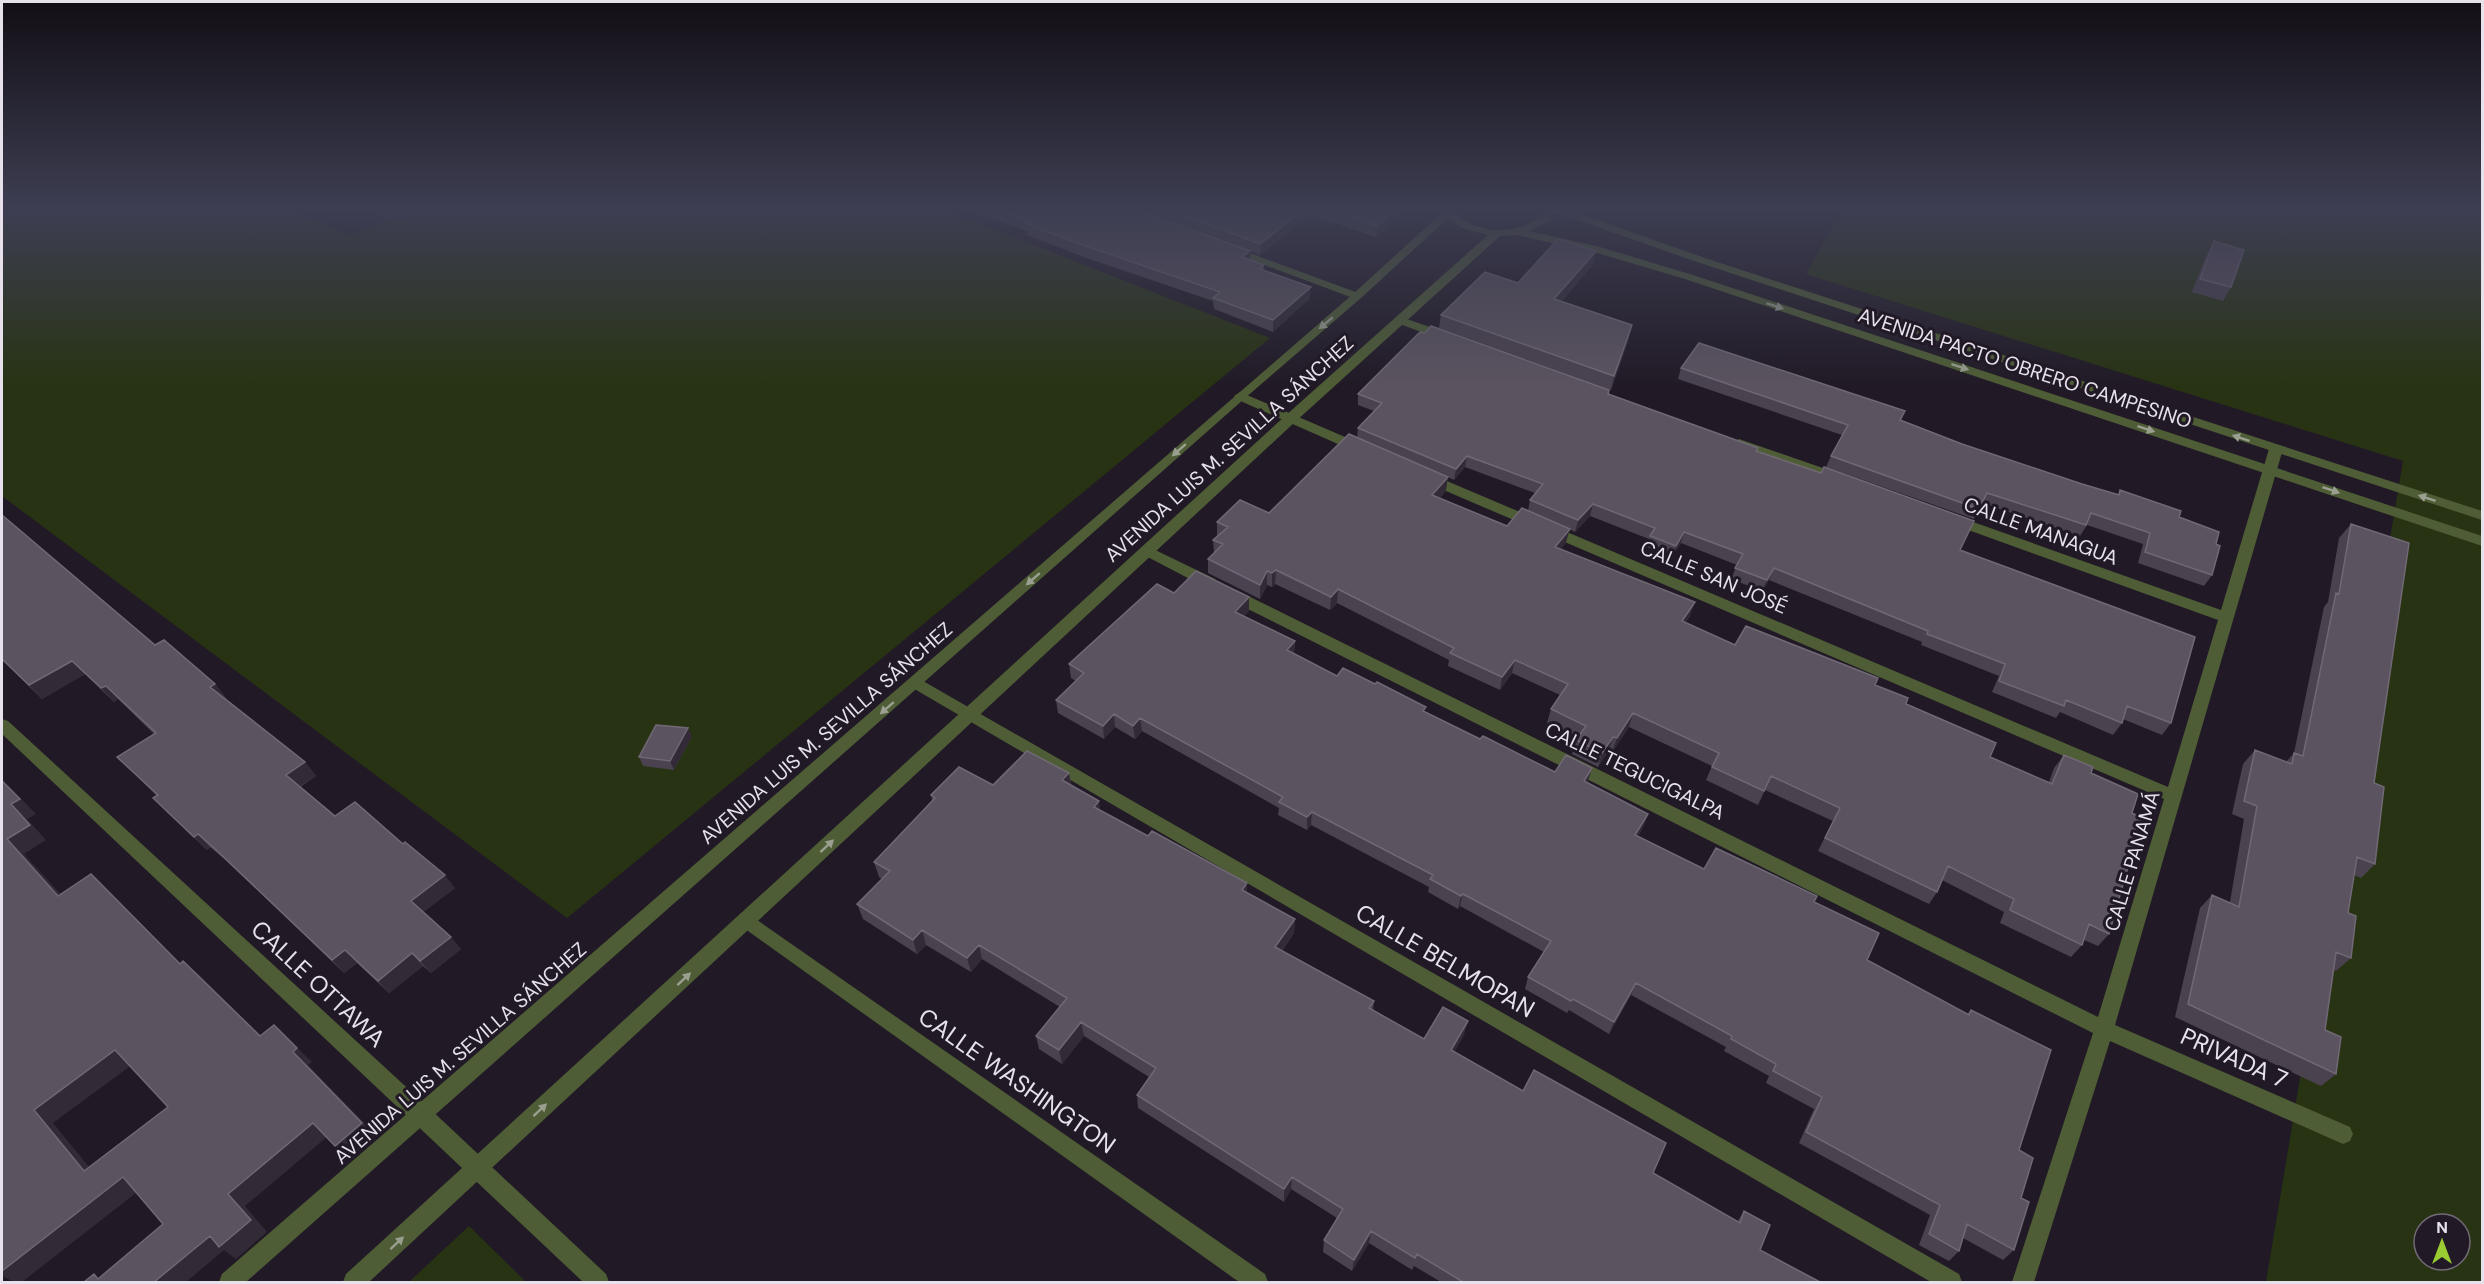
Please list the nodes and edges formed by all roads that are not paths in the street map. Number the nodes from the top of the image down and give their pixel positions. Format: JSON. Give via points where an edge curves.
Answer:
{"nodes":[{"id":1,"x":1280,"y":267,"type":"edge"},
{"id":2,"x":1387,"y":267,"type":"edge"},
{"id":3,"x":1457,"y":267,"type":"edge"},
{"id":4,"x":1654,"y":267,"type":"edge"},
{"id":5,"x":1725,"y":267,"type":"edge"},
{"id":6,"x":1661,"y":269,"type":"joint"},
{"id":7,"x":1357,"y":296,"type":"junction"},
{"id":8,"x":1401,"y":321,"type":"junction"},
{"id":9,"x":1456,"y":341,"type":"edge"},
{"id":10,"x":1240,"y":396,"type":"junction"},
{"id":11,"x":1290,"y":419,"type":"junction"},
{"id":12,"x":1725,"y":438,"type":"edge"},
{"id":13,"x":2276,"y":449,"type":"junction"},
{"id":14,"x":1377,"y":456,"type":"edge"},
{"id":15,"x":2271,"y":470,"type":"junction"},
{"id":16,"x":1421,"y":475,"type":"edge"},
{"id":17,"x":1847,"y":482,"type":"edge"},
{"id":18,"x":1937,"y":514,"type":"edge"},
{"id":19,"x":2482,"y":516,"type":"edge"},
{"id":20,"x":2482,"y":541,"type":"edge"},
{"id":21,"x":1147,"y":551,"type":"junction"},
{"id":22,"x":2227,"y":618,"type":"junction"},
{"id":23,"x":915,"y":683,"type":"junction"},
{"id":24,"x":968,"y":715,"type":"junction"},
{"id":25,"x":2,"y":725,"type":"edge"},
{"id":26,"x":2173,"y":796,"type":"junction"},
{"id":27,"x":747,"y":921,"type":"junction"},
{"id":28,"x":2104,"y":1029,"type":"junction"},
{"id":29,"x":421,"y":1114,"type":"junction"},
{"id":30,"x":2343,"y":1134,"type":"dead end"},
{"id":31,"x":478,"y":1168,"type":"junction"},
{"id":32,"x":230,"y":1282,"type":"edge"},
{"id":33,"x":354,"y":1282,"type":"edge"},
{"id":34,"x":598,"y":1282,"type":"edge"},
{"id":35,"x":1257,"y":1282,"type":"edge"},
{"id":36,"x":1951,"y":1282,"type":"edge"},
{"id":37,"x":2023,"y":1282,"type":"edge"}],
"edges":[{"from":1,"to":7,"type":"street"},
{"from":2,"to":7,"type":"street","name":"AVENIDA LUIS M. SEVILLA SÁNCHEZ"},
{"from":3,"to":8,"type":"street","name":"AVENIDA LUIS M. SEVILLA SÁNCHEZ"},
{"from":4,"to":6,"type":"street","name":"AVENIDA PACTO OBRERO CAMPESINO"},
{"from":13,"to":5,"type":"street","name":"AVENIDA PACTO OBRERO CAMPESINO","one_way":true},
{"from":6,"to":15,"type":"street","name":"AVENIDA PACTO OBRERO CAMPESINO","one_way":true},
{"from":7,"to":10,"type":"street","name":"AVENIDA LUIS M. SEVILLA SÁNCHEZ","one_way":true},
{"from":8,"to":9,"type":"street"},
{"from":8,"to":11,"type":"street","name":"AVENIDA LUIS M. SEVILLA SÁNCHEZ"},
{"from":10,"to":11,"type":"street"},
{"from":10,"to":23,"type":"street","name":"AVENIDA LUIS M. SEVILLA SÁNCHEZ","one_way":true},
{"from":11,"to":14,"type":"street"},
{"from":11,"to":21,"type":"street","name":"AVENIDA LUIS M. SEVILLA SÁNCHEZ"},
{"from":12,"to":17,"type":"street"},
{"from":13,"to":15,"type":"street","name":"CALLE PANAMÁ"},
{"from":19,"to":13,"type":"street","name":"AVENIDA PACTO OBRERO CAMPESINO","one_way":true},
{"from":15,"to":20,"type":"street","name":"AVENIDA PACTO OBRERO CAMPESINO","one_way":true},
{"from":15,"to":22,"type":"street","name":"CALLE PANAMÁ"},
{"from":16,"to":26,"type":"street","name":"CALLE SAN JOSÉ"},
{"from":18,"to":22,"type":"street","name":"CALLE MANAGUA"},
{"from":21,"to":24,"type":"street","name":"AVENIDA LUIS M. SEVILLA SÁNCHEZ"},
{"from":21,"to":28,"type":"street","name":"CALLE TEGUCIGALPA"},
{"from":22,"to":26,"type":"street","name":"CALLE PANAMÁ"},
{"from":23,"to":24,"type":"street","name":"CALLE BELMOPAN"},
{"from":23,"to":29,"type":"street","name":"AVENIDA LUIS M. SEVILLA SÁNCHEZ","one_way":true},
{"from":27,"to":24,"type":"street","name":"AVENIDA LUIS M. SEVILLA SÁNCHEZ","one_way":true},
{"from":24,"to":36,"type":"street","name":"CALLE BELMOPAN"},
{"from":25,"to":29,"type":"street","name":"CALLE OTTAWA"},
{"from":26,"to":28,"type":"street","name":"CALLE PANAMÁ"},
{"from":31,"to":27,"type":"street","name":"AVENIDA LUIS M. SEVILLA SÁNCHEZ","one_way":true},
{"from":27,"to":35,"type":"street","name":"CALLE WASHINGTON"},
{"from":28,"to":30,"type":"street","name":"PRIVADA 7"},
{"from":28,"to":37,"type":"street","name":"CALLE PANAMÁ"},
{"from":29,"to":31,"type":"street","name":"CALLE OTTAWA"},
{"from":29,"to":32,"type":"street","name":"AVENIDA LUIS M. SEVILLA SÁNCHEZ"},
{"from":33,"to":31,"type":"street","name":"AVENIDA LUIS M. SEVILLA SÁNCHEZ","one_way":true},
{"from":31,"to":34,"type":"street","name":"CALLE OTTAWA"}]}
